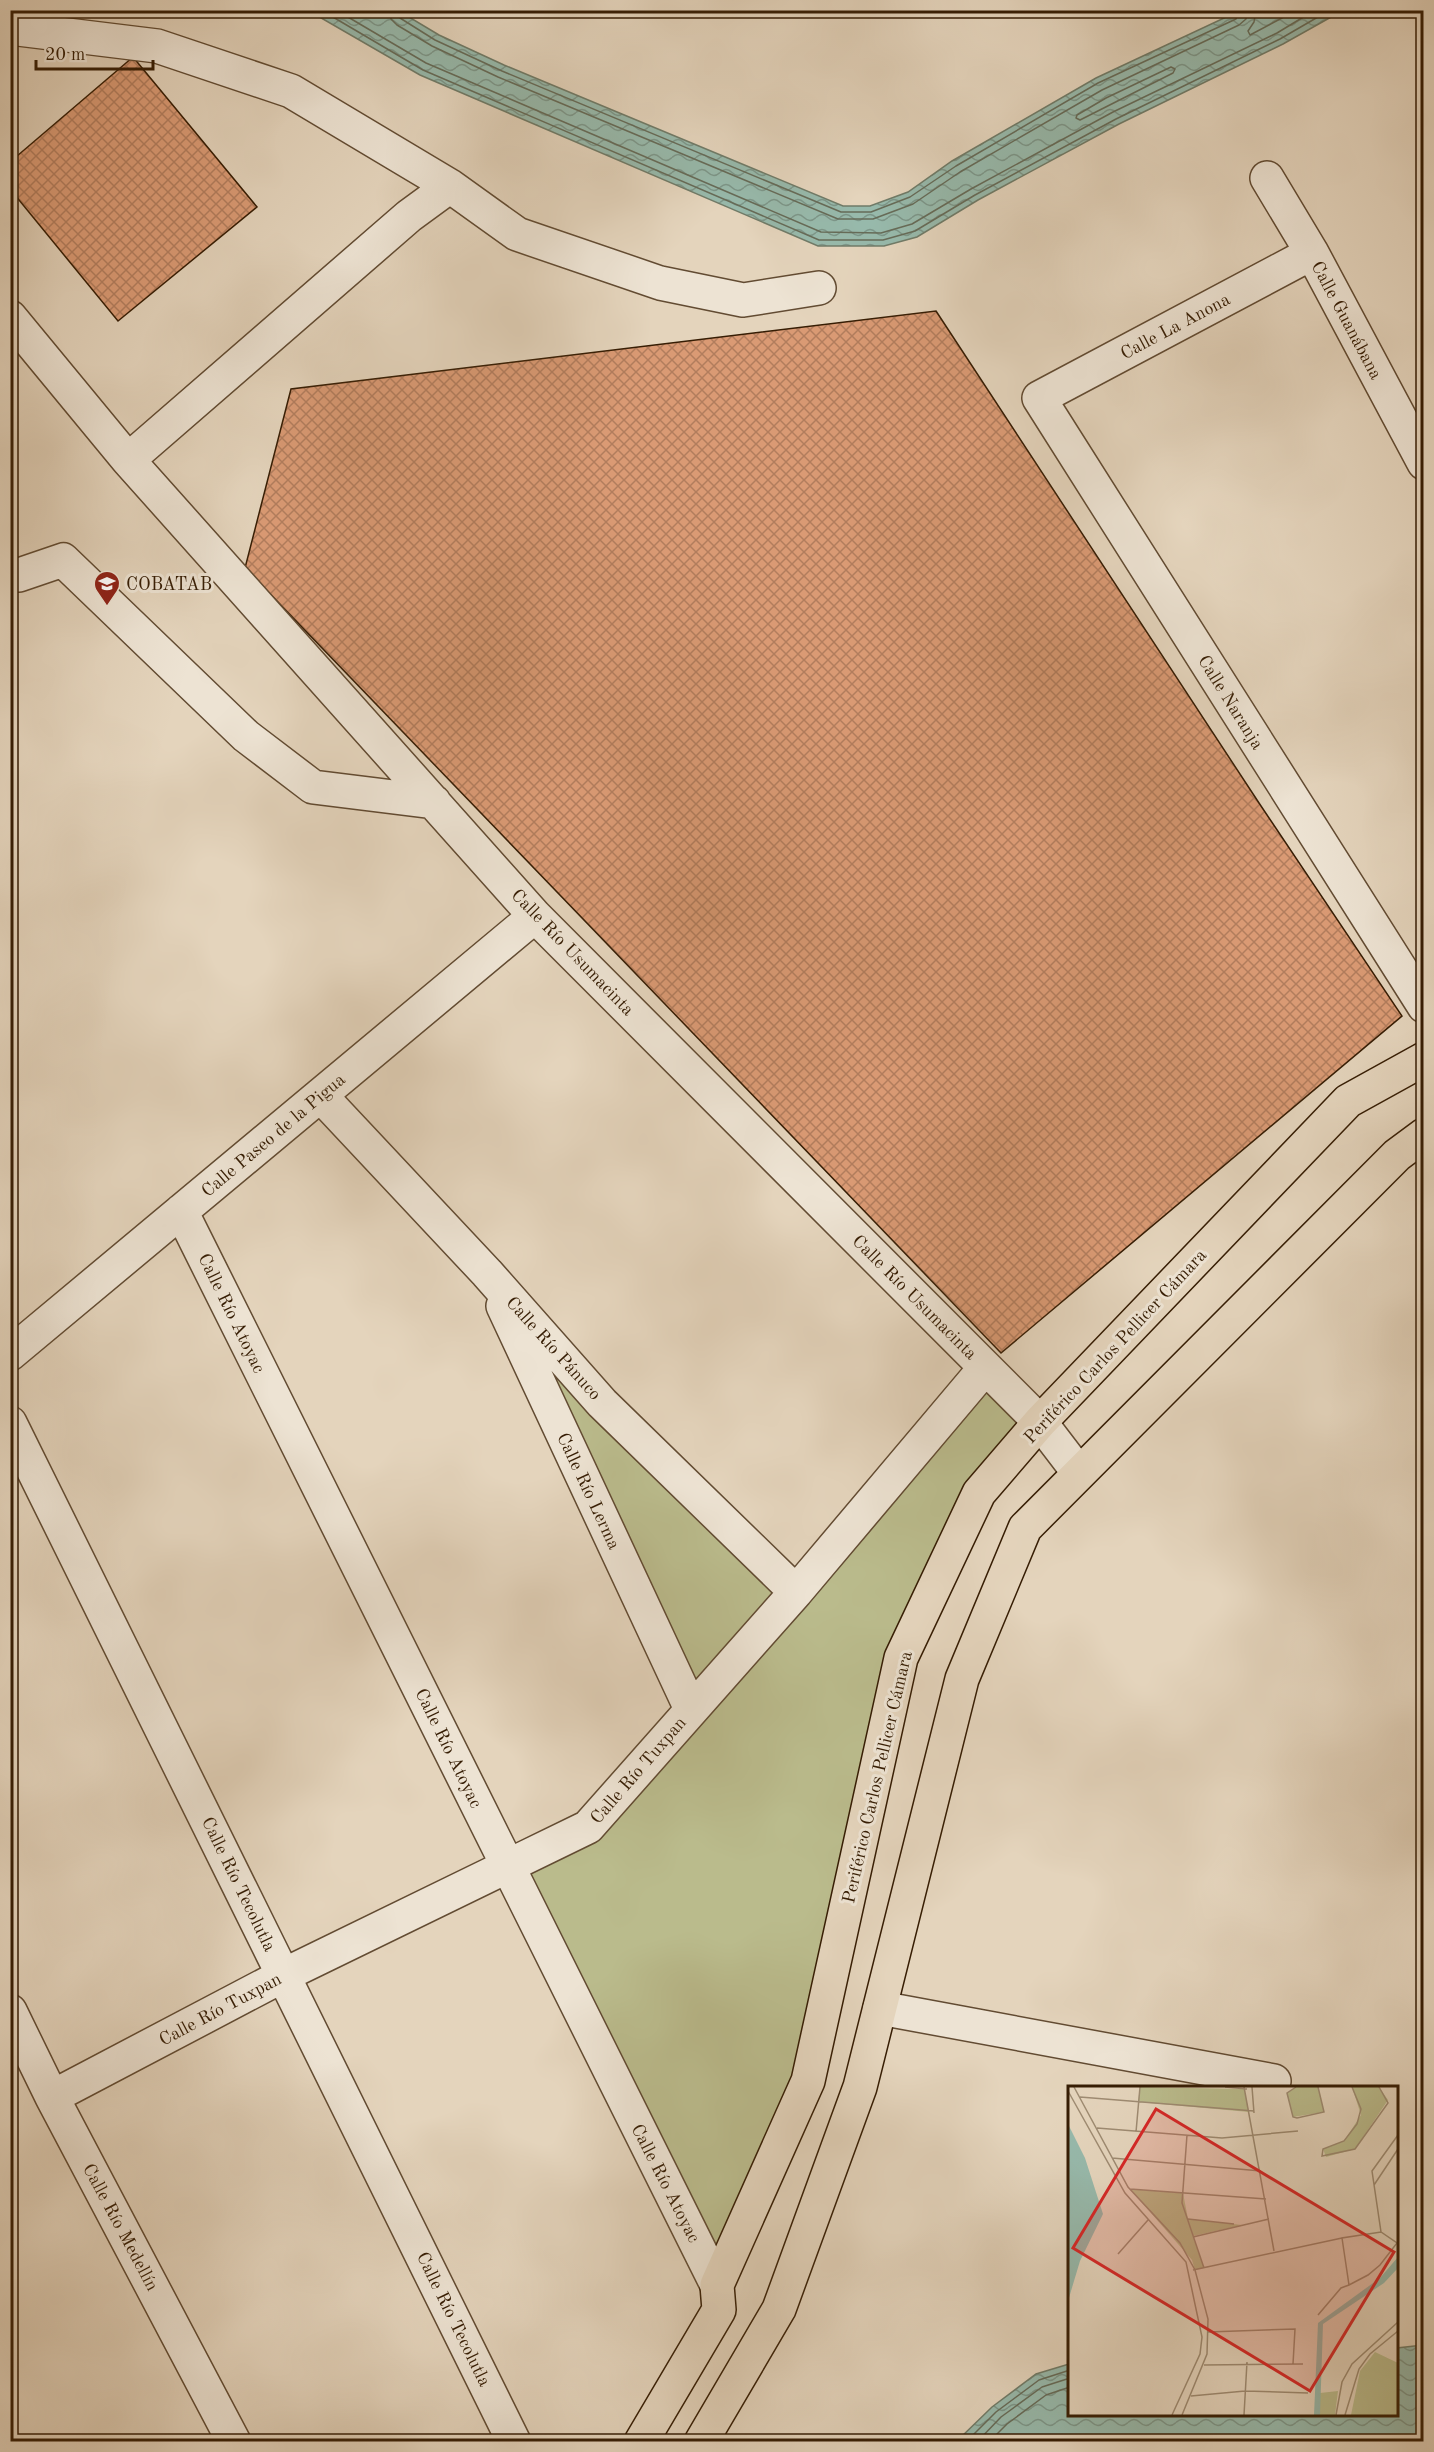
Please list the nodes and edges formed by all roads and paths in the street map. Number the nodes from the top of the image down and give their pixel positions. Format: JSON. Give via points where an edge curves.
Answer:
{"nodes":[{"id":1,"x":10,"y":28,"type":"edge"},
{"id":2,"x":1267,"y":178,"type":"dead end"},
{"id":3,"x":450,"y":186,"type":"junction"},
{"id":4,"x":1312,"y":253,"type":"junction"},
{"id":5,"x":819,"y":288,"type":"dead end"},
{"id":6,"x":10,"y":317,"type":"edge"},
{"id":7,"x":1039,"y":398,"type":"joint"},
{"id":8,"x":128,"y":460,"type":"junction"},
{"id":9,"x":1424,"y":463,"type":"edge"},
{"id":10,"x":18,"y":575,"type":"dead end"},
{"id":11,"x":434,"y":801,"type":"junction"},
{"id":12,"x":535,"y":916,"type":"junction"},
{"id":13,"x":1424,"y":1006,"type":"edge"},
{"id":14,"x":1424,"y":1059,"type":"edge"},
{"id":15,"x":321,"y":1096,"type":"junction"},
{"id":16,"x":1424,"y":1135,"type":"edge"},
{"id":17,"x":181,"y":1211,"type":"junction"},
{"id":18,"x":487,"y":1273,"type":"junction"},
{"id":19,"x":10,"y":1354,"type":"edge"},
{"id":20,"x":985,"y":1368,"type":"junction"},
{"id":21,"x":1040,"y":1422,"type":"junction"},
{"id":22,"x":10,"y":1423,"type":"edge"},
{"id":23,"x":1079,"y":1473,"type":"junction"},
{"id":24,"x":796,"y":1592,"type":"junction"},
{"id":25,"x":691,"y":1709,"type":"junction"},
{"id":26,"x":507,"y":1867,"type":"junction"},
{"id":27,"x":284,"y":1975,"type":"junction"},
{"id":28,"x":880,"y":2008,"type":"junction"},
{"id":29,"x":10,"y":2011,"type":"edge"},
{"id":30,"x":1274,"y":2081,"type":"dead end"},
{"id":31,"x":52,"y":2097,"type":"junction"},
{"id":32,"x":717,"y":2285,"type":"junction"},
{"id":33,"x":234,"y":2442,"type":"edge"},
{"id":34,"x":514,"y":2442,"type":"edge"},
{"id":35,"x":641,"y":2442,"type":"edge"},
{"id":36,"x":702,"y":2442,"type":"edge"}],
"edges":[{"from":1,"to":3,"type":"street","via":[[157,46],[291,91]]},
{"from":2,"to":4,"type":"street","name":"Calle Guanábana"},
{"from":3,"to":5,"type":"street","via":[[517,234],[660,283],[743,300]]},
{"from":3,"to":8,"type":"street","via":[[409,216]]},
{"from":4,"to":7,"type":"street","name":"Calle La Anona"},
{"from":4,"to":9,"type":"street","name":"Calle Guanábana"},
{"from":6,"to":8,"type":"street","name":"Calle Río Usumacinta"},
{"from":7,"to":13,"type":"street","name":"Calle Naranja"},
{"from":8,"to":11,"type":"street","name":"Calle Río Usumacinta"},
{"from":10,"to":11,"type":"street","via":[[63,560],[246,736],[313,787]]},
{"from":11,"to":12,"type":"street","name":"Calle Río Usumacinta"},
{"from":12,"to":15,"type":"street","name":"Calle Paseo de la Pigua"},
{"from":12,"to":20,"type":"street","name":"Calle Río Usumacinta"},
{"from":14,"to":21,"type":"main road","name":"Periférico Carlos Pellicer Cámara","via":[[1348,1101]]},
{"from":15,"to":17,"type":"street","name":"Calle Paseo de la Pigua"},
{"from":15,"to":18,"type":"street","name":"Calle Río Pánuco"},
{"from":16,"to":23,"type":"main road","via":[[1397,1155]]},
{"from":17,"to":19,"type":"street","name":"Calle Paseo de la Pigua"},
{"from":17,"to":26,"type":"street","name":"Calle Río Atoyac"},
{"from":18,"to":24,"type":"street","name":"Calle Río Pánuco","via":[[602,1404]]},
{"from":18,"to":25,"type":"street","name":"Calle Río Lerma"},
{"from":20,"to":21,"type":"street","name":"Calle Río Usumacinta"},
{"from":20,"to":24,"type":"street","name":"Calle Río Tuxpan"},
{"from":21,"to":23,"type":"street","name":"Calle Río Usumacinta"},
{"from":21,"to":32,"type":"main road","name":"Periférico Carlos Pellicer Cámara","via":[[980,1493],[901,1658],[808,2081]]},
{"from":22,"to":27,"type":"street","name":"Calle Río Tecolutla"},
{"from":23,"to":28,"type":"main road","via":[[1025,1528],[962,1679]]},
{"from":24,"to":25,"type":"street","name":"Calle Río Tuxpan"},
{"from":25,"to":26,"type":"street","name":"Calle Río Tuxpan","via":[[588,1827]]},
{"from":26,"to":27,"type":"street","name":"Calle Río Tuxpan"},
{"from":26,"to":32,"type":"street","name":"Calle Río Atoyac"},
{"from":27,"to":31,"type":"street","name":"Calle Río Tuxpan"},
{"from":27,"to":34,"type":"street","name":"Calle Río Tecolutla"},
{"from":28,"to":30,"type":"street"},
{"from":28,"to":36,"type":"main road","via":[[860,2088],[779,2309]]},
{"from":29,"to":31,"type":"street","name":"Calle Río Medellín"},
{"from":31,"to":33,"type":"street","name":"Calle Río Medellín"},
{"from":32,"to":35,"type":"main road","name":"Periférico Carlos Pellicer Cámara","via":[[719,2310]]}]}
